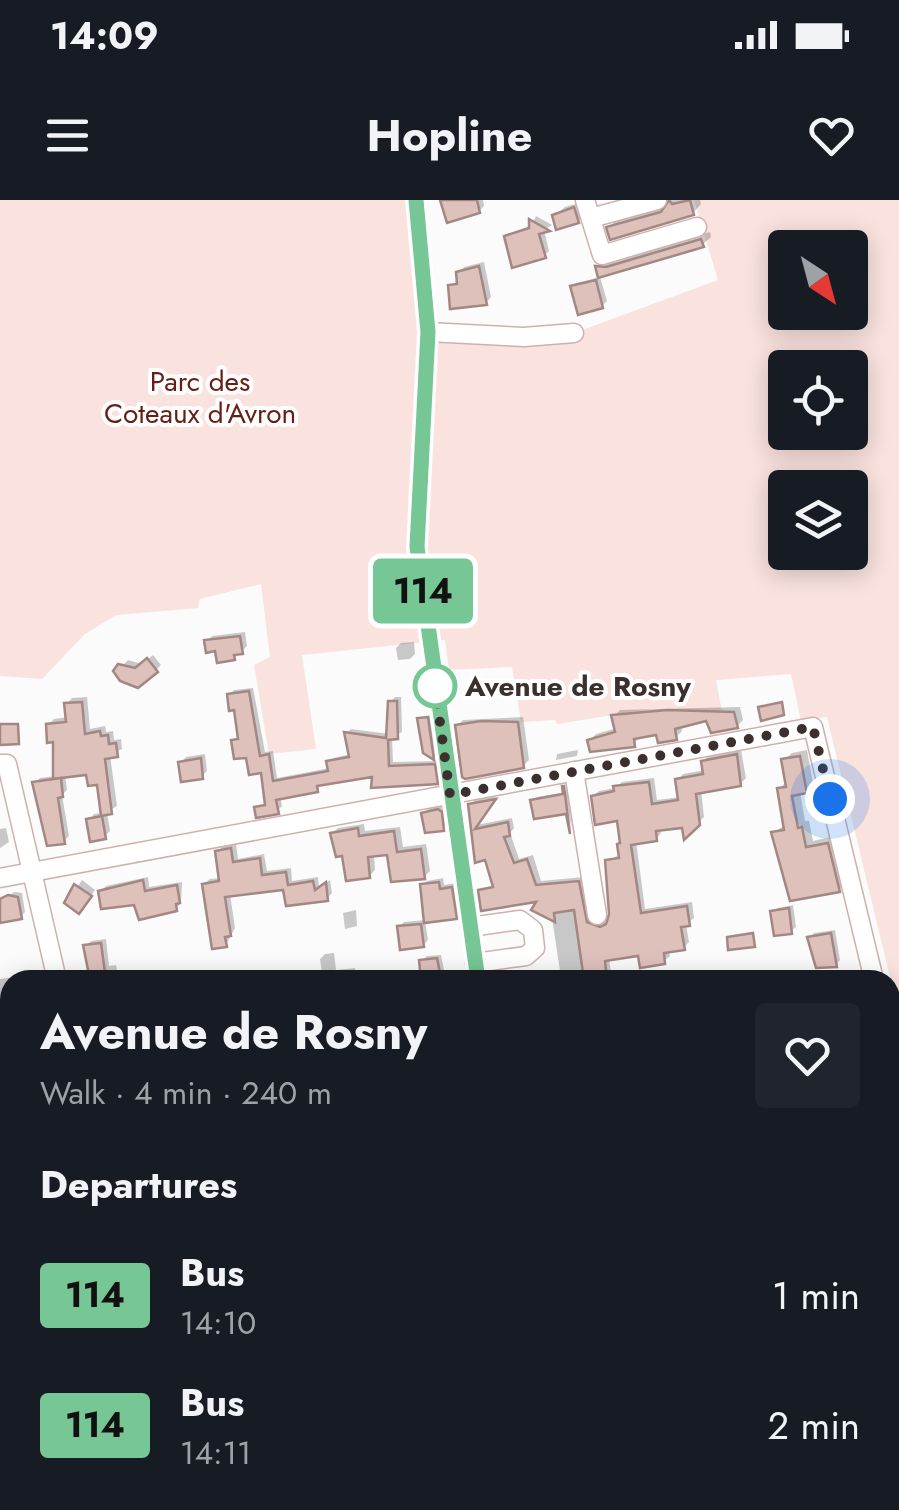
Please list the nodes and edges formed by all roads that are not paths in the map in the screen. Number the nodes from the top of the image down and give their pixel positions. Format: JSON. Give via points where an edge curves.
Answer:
{"nodes":[{"id":1,"x":416,"y":200,"type":"edge"},
{"id":2,"x":657,"y":200,"type":"edge"},
{"id":3,"x":588,"y":209,"type":"edge"},
{"id":4,"x":696,"y":227,"type":"dead end"},
{"id":5,"x":428,"y":332,"type":"junction"},
{"id":6,"x":574,"y":333,"type":"dead end"},
{"id":7,"x":0,"y":764,"type":"edge"},
{"id":8,"x":574,"y":771,"type":"junction"},
{"id":9,"x":450,"y":795,"type":"junction"},
{"id":10,"x":0,"y":878,"type":"edge"},
{"id":11,"x":33,"y":882,"type":"junction"},
{"id":12,"x":596,"y":915,"type":"dead end"},
{"id":13,"x":470,"y":927,"type":"junction"},
{"id":14,"x":55,"y":970,"type":"edge"},
{"id":15,"x":477,"y":970,"type":"edge"},
{"id":16,"x":483,"y":970,"type":"edge"},
{"id":17,"x":872,"y":970,"type":"edge"}],
"edges":[{"from":1,"to":5,"type":"street"},
{"from":2,"to":3,"type":"street"},
{"from":3,"to":4,"type":"street","via":[[602,255]]},
{"from":5,"to":6,"type":"street"},
{"from":5,"to":9,"type":"street","via":[[417,547]]},
{"from":7,"to":11,"type":"street","via":[[7,764]]},
{"from":8,"to":9,"type":"street"},
{"from":8,"to":12,"type":"street"},
{"from":8,"to":17,"type":"street","via":[[813,727]]},
{"from":9,"to":11,"type":"street"},
{"from":9,"to":13,"type":"street"},
{"from":10,"to":11,"type":"street"},
{"from":11,"to":14,"type":"street"},
{"from":13,"to":15,"type":"street"},
{"from":13,"to":16,"type":"street","via":[[520,920],[533,930],[536,948]]}]}
